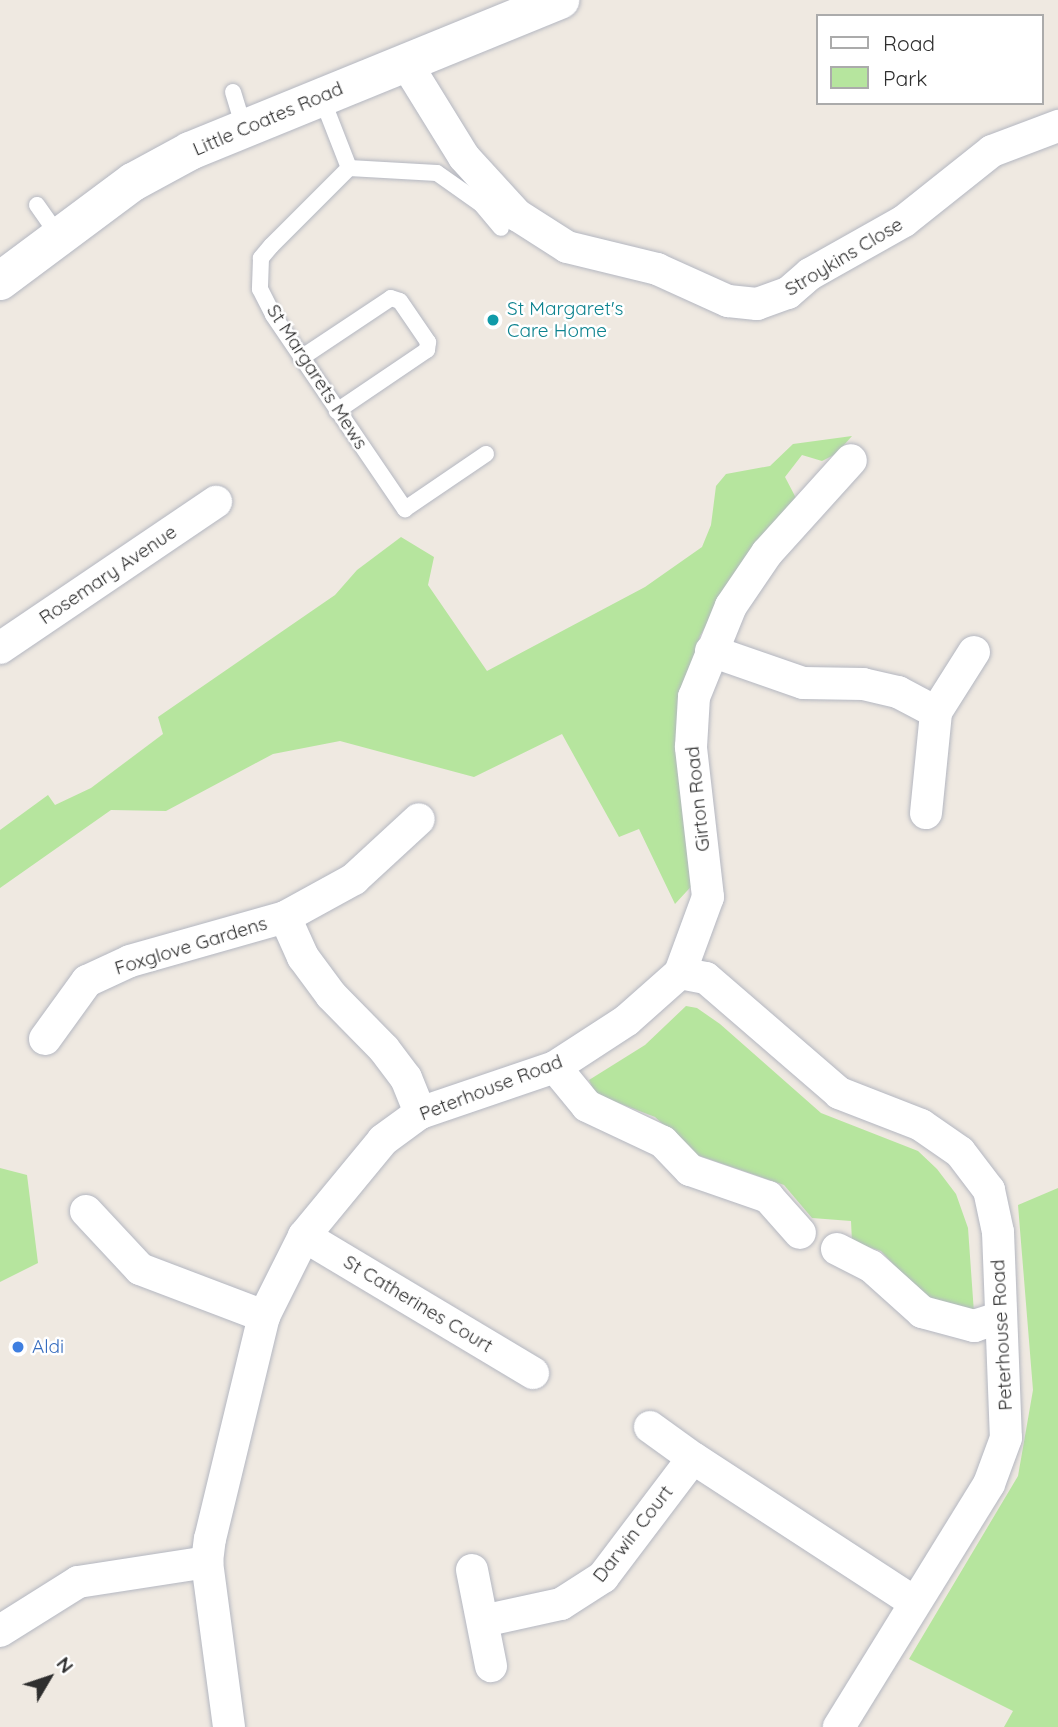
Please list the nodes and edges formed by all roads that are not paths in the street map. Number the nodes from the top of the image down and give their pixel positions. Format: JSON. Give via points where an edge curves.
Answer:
{"nodes":[{"id":1,"x":560,"y":0,"type":"edge"},
{"id":2,"x":406,"y":63,"type":"junction"},
{"id":3,"x":233,"y":92,"type":"dead end"},
{"id":4,"x":321,"y":96,"type":"junction"},
{"id":5,"x":1058,"y":126,"type":"edge"},
{"id":6,"x":244,"y":127,"type":"junction"},
{"id":7,"x":349,"y":168,"type":"junction"},
{"id":8,"x":37,"y":205,"type":"dead end"},
{"id":9,"x":501,"y":228,"type":"dead end"},
{"id":10,"x":59,"y":237,"type":"junction"},
{"id":11,"x":0,"y":281,"type":"edge"},
{"id":12,"x":301,"y":358,"type":"junction"},
{"id":13,"x":337,"y":411,"type":"junction"},
{"id":14,"x":486,"y":454,"type":"dead end"},
{"id":15,"x":850,"y":460,"type":"dead end"},
{"id":16,"x":216,"y":502,"type":"dead end"},
{"id":17,"x":0,"y":648,"type":"edge"},
{"id":18,"x":711,"y":651,"type":"junction"},
{"id":19,"x":974,"y":652,"type":"dead end"},
{"id":20,"x":936,"y":712,"type":"junction"},
{"id":21,"x":926,"y":813,"type":"dead end"},
{"id":22,"x":419,"y":819,"type":"dead end"},
{"id":23,"x":285,"y":917,"type":"junction"},
{"id":24,"x":680,"y":973,"type":"junction"},
{"id":25,"x":45,"y":1039,"type":"dead end"},
{"id":26,"x":555,"y":1067,"type":"junction"},
{"id":27,"x":420,"y":1112,"type":"junction"},
{"id":28,"x":86,"y":1212,"type":"dead end"},
{"id":29,"x":800,"y":1233,"type":"dead end"},
{"id":30,"x":303,"y":1236,"type":"junction"},
{"id":31,"x":837,"y":1249,"type":"dead end"},
{"id":32,"x":264,"y":1316,"type":"junction"},
{"id":33,"x":1001,"y":1317,"type":"junction"},
{"id":34,"x":533,"y":1373,"type":"dead end"},
{"id":35,"x":650,"y":1427,"type":"dead end"},
{"id":36,"x":693,"y":1458,"type":"junction"},
{"id":37,"x":207,"y":1562,"type":"junction"},
{"id":38,"x":472,"y":1570,"type":"dead end"},
{"id":39,"x":914,"y":1602,"type":"junction"},
{"id":40,"x":483,"y":1621,"type":"junction"},
{"id":41,"x":0,"y":1631,"type":"edge"},
{"id":42,"x":491,"y":1666,"type":"dead end"},
{"id":43,"x":229,"y":1727,"type":"edge"},
{"id":44,"x":839,"y":1727,"type":"edge"}],
"edges":[{"from":1,"to":2,"type":"main road","name":"Little Coates Road"},
{"from":2,"to":4,"type":"main road","name":"Little Coates Road"},
{"from":2,"to":5,"type":"street","name":"Stroykins Close","via":[[464,157],[517,215],[567,247],[657,270],[727,301],[757,304],[788,293],[810,274],[904,221],[992,151]]},
{"from":3,"to":6,"type":"lane"},
{"from":4,"to":6,"type":"main road","name":"Little Coates Road"},
{"from":4,"to":7,"type":"lane"},
{"from":6,"to":10,"type":"main road","name":"Little Coates Road","via":[[133,182]]},
{"from":7,"to":9,"type":"lane","via":[[437,173],[481,204]]},
{"from":7,"to":12,"type":"lane","name":"St Margarets Mews","via":[[261,258],[260,289]]},
{"from":8,"to":10,"type":"lane"},
{"from":10,"to":11,"type":"main road","name":"Little Coates Road"},
{"from":12,"to":13,"type":"lane","name":"St Margarets Mews"},
{"from":12,"to":13,"type":"lane","via":[[391,298],[400,300],[428,342],[427,350]]},
{"from":13,"to":14,"type":"lane","name":"St Margarets Mews","via":[[405,509]]},
{"from":15,"to":18,"type":"street","name":"Girton Road","via":[[767,554],[731,606]]},
{"from":16,"to":17,"type":"street","name":"Rosemary Avenue"},
{"from":18,"to":20,"type":"street","via":[[803,683],[863,684],[898,692]]},
{"from":18,"to":24,"type":"street","name":"Girton Road","via":[[694,696],[691,747],[708,897]]},
{"from":19,"to":20,"type":"street"},
{"from":20,"to":21,"type":"street"},
{"from":22,"to":23,"type":"street","name":"Foxglove Gardens","via":[[354,879]]},
{"from":23,"to":25,"type":"street","name":"Foxglove Gardens","via":[[130,961],[88,981]]},
{"from":23,"to":27,"type":"street","name":"Foxglove Gardens","via":[[303,957],[406,1078]]},
{"from":24,"to":26,"type":"street","name":"Peterhouse Road","via":[[627,1020]]},
{"from":24,"to":33,"type":"street","name":"Peterhouse Road","via":[[706,978],[839,1093],[921,1125],[960,1152],[989,1190],[998,1232]]},
{"from":26,"to":27,"type":"street","name":"Peterhouse Road"},
{"from":26,"to":29,"type":"street","via":[[587,1106],[663,1142],[690,1170],[768,1197]]},
{"from":27,"to":30,"type":"street","name":"Peterhouse Road","via":[[383,1140]]},
{"from":28,"to":32,"type":"street","via":[[141,1269]]},
{"from":30,"to":32,"type":"street","name":"Peterhouse Road"},
{"from":30,"to":34,"type":"street","name":"St Catherines Court"},
{"from":31,"to":33,"type":"street","via":[[871,1266],[922,1312],[974,1326]]},
{"from":32,"to":37,"type":"street","name":"Peterhouse Road","via":[[217,1503]]},
{"from":33,"to":39,"type":"street","name":"Peterhouse Road","via":[[1006,1438],[989,1484]]},
{"from":35,"to":36,"type":"street"},
{"from":36,"to":39,"type":"street"},
{"from":36,"to":40,"type":"street","name":"Darwin Court","via":[[603,1577],[561,1604]]},
{"from":37,"to":41,"type":"street","via":[[78,1581]]},
{"from":37,"to":43,"type":"street","name":"Peterhouse Road"},
{"from":38,"to":40,"type":"street"},
{"from":39,"to":44,"type":"street","name":"Peterhouse Road"},
{"from":40,"to":42,"type":"street"}]}
